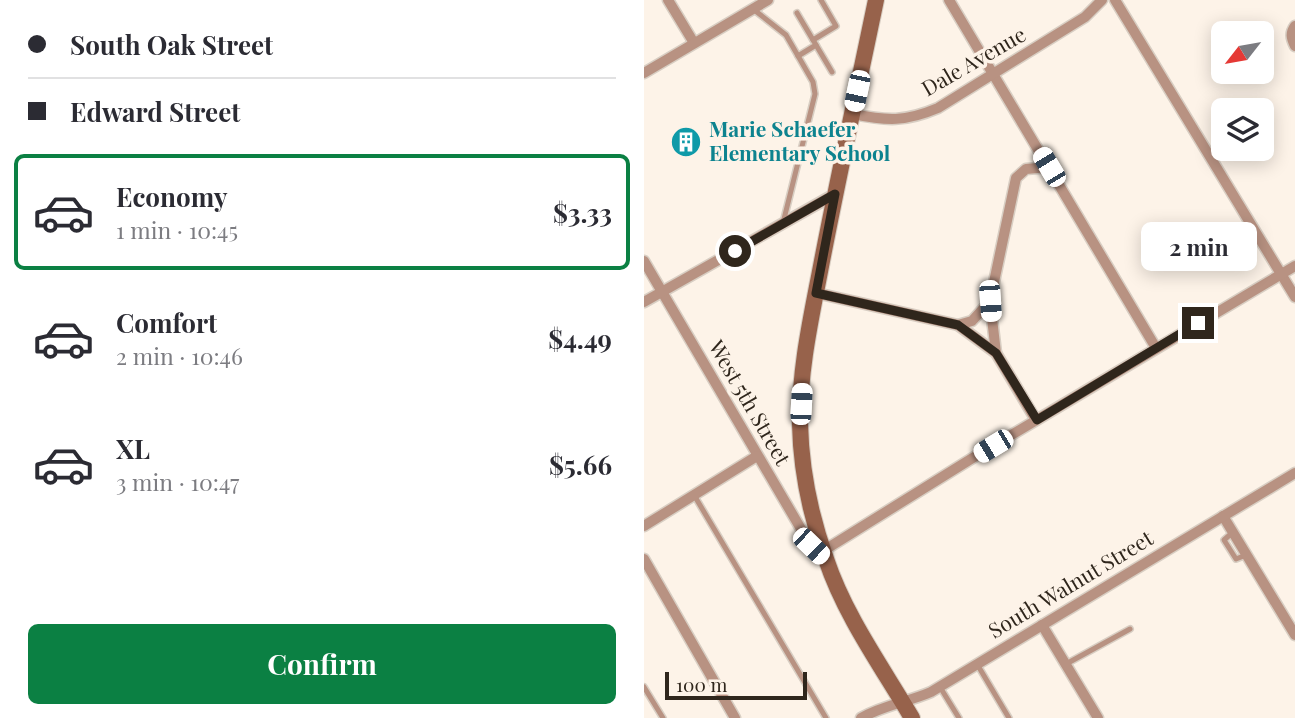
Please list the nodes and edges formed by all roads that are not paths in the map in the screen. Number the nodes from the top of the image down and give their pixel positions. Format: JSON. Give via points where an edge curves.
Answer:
{"nodes":[{"id":1,"x":668,"y":0,"type":"edge"},
{"id":2,"x":821,"y":0,"type":"edge"},
{"id":3,"x":876,"y":0,"type":"edge"},
{"id":4,"x":949,"y":0,"type":"edge"},
{"id":5,"x":1102,"y":0,"type":"edge"},
{"id":6,"x":1115,"y":0,"type":"edge"},
{"id":7,"x":760,"y":3,"type":"edge"},
{"id":8,"x":797,"y":13,"type":"dead end"},
{"id":9,"x":1295,"y":26,"type":"edge"},
{"id":10,"x":694,"y":43,"type":"junction"},
{"id":11,"x":814,"y":43,"type":"junction"},
{"id":12,"x":1295,"y":46,"type":"edge"},
{"id":13,"x":798,"y":56,"type":"junction"},
{"id":14,"x":832,"y":72,"type":"dead end"},
{"id":15,"x":644,"y":73,"type":"edge"},
{"id":16,"x":994,"y":75,"type":"junction"},
{"id":17,"x":853,"y":114,"type":"junction"},
{"id":18,"x":1049,"y":167,"type":"junction"},
{"id":19,"x":835,"y":194,"type":"junction"},
{"id":20,"x":783,"y":224,"type":"junction"},
{"id":21,"x":644,"y":261,"type":"edge"},
{"id":22,"x":1295,"y":266,"type":"edge"},
{"id":23,"x":1281,"y":274,"type":"junction"},
{"id":24,"x":663,"y":292,"type":"junction"},
{"id":25,"x":816,"y":293,"type":"junction"},
{"id":26,"x":1295,"y":297,"type":"edge"},
{"id":27,"x":990,"y":301,"type":"junction"},
{"id":28,"x":644,"y":302,"type":"edge"},
{"id":29,"x":958,"y":325,"type":"junction"},
{"id":30,"x":1156,"y":348,"type":"junction"},
{"id":31,"x":996,"y":353,"type":"junction"},
{"id":32,"x":1037,"y":420,"type":"junction"},
{"id":33,"x":757,"y":456,"type":"junction"},
{"id":34,"x":1295,"y":473,"type":"edge"},
{"id":35,"x":694,"y":495,"type":"junction"},
{"id":36,"x":1223,"y":516,"type":"junction"},
{"id":37,"x":646,"y":521,"type":"edge"},
{"id":38,"x":825,"y":556,"type":"junction"},
{"id":39,"x":644,"y":559,"type":"edge"},
{"id":40,"x":1042,"y":625,"type":"junction"},
{"id":41,"x":1130,"y":629,"type":"dead end"},
{"id":42,"x":1295,"y":635,"type":"edge"},
{"id":43,"x":977,"y":664,"type":"junction"},
{"id":44,"x":1066,"y":664,"type":"junction"},
{"id":45,"x":644,"y":687,"type":"edge"},
{"id":46,"x":940,"y":687,"type":"junction"},
{"id":47,"x":903,"y":702,"type":"junction"},
{"id":48,"x":663,"y":718,"type":"edge"},
{"id":49,"x":735,"y":718,"type":"edge"},
{"id":50,"x":826,"y":718,"type":"edge"},
{"id":51,"x":861,"y":718,"type":"edge"},
{"id":52,"x":912,"y":718,"type":"edge"},
{"id":53,"x":959,"y":718,"type":"edge"},
{"id":54,"x":1009,"y":718,"type":"edge"},
{"id":55,"x":1098,"y":718,"type":"edge"}],
"edges":[{"from":1,"to":10,"type":"street"},
{"from":2,"to":11,"type":"lane","via":[[836,26]]},
{"from":3,"to":17,"type":"main road"},
{"from":4,"to":16,"type":"street"},
{"from":5,"to":16,"type":"street","name":"Dale Avenue","via":[[1085,17]]},
{"from":6,"to":23,"type":"street"},
{"from":7,"to":10,"type":"street"},
{"from":7,"to":13,"type":"lane"},
{"from":8,"to":11,"type":"lane"},
{"from":9,"to":12,"type":"street","via":[[1291,38]]},
{"from":10,"to":15,"type":"street"},
{"from":11,"to":13,"type":"lane"},
{"from":11,"to":14,"type":"lane"},
{"from":13,"to":20,"type":"lane","via":[[815,94]]},
{"from":16,"to":17,"type":"street","name":"Dale Avenue","via":[[919,116],[881,120]]},
{"from":16,"to":18,"type":"street"},
{"from":17,"to":19,"type":"main road"},
{"from":18,"to":27,"type":"street","via":[[1026,169],[1016,178]]},
{"from":18,"to":30,"type":"street"},
{"from":19,"to":20,"type":"street"},
{"from":19,"to":25,"type":"main road"},
{"from":20,"to":24,"type":"street"},
{"from":21,"to":24,"type":"street","name":"West 5th Street"},
{"from":22,"to":23,"type":"street"},
{"from":23,"to":26,"type":"street"},
{"from":23,"to":30,"type":"street"},
{"from":24,"to":28,"type":"street"},
{"from":24,"to":33,"type":"street","name":"West 5th Street"},
{"from":25,"to":29,"type":"street"},
{"from":25,"to":38,"type":"main road","via":[[805,351],[800,424],[811,505]]},
{"from":27,"to":29,"type":"street","via":[[972,321]]},
{"from":27,"to":31,"type":"street"},
{"from":29,"to":31,"type":"street"},
{"from":30,"to":32,"type":"street"},
{"from":31,"to":32,"type":"street"},
{"from":32,"to":38,"type":"street"},
{"from":33,"to":35,"type":"street"},
{"from":33,"to":38,"type":"street","name":"West 5th Street","via":[[811,546]]},
{"from":34,"to":36,"type":"street","name":"South Walnut Street"},
{"from":35,"to":37,"type":"street"},
{"from":35,"to":50,"type":"lane"},
{"from":36,"to":40,"type":"street","name":"South Walnut Street"},
{"from":36,"to":42,"type":"street"},
{"from":38,"to":47,"type":"main road","via":[[847,607]]},
{"from":39,"to":49,"type":"street"},
{"from":40,"to":43,"type":"street","name":"South Walnut Street"},
{"from":40,"to":44,"type":"street"},
{"from":41,"to":44,"type":"lane"},
{"from":43,"to":46,"type":"street","name":"South Walnut Street"},
{"from":43,"to":54,"type":"lane"},
{"from":44,"to":55,"type":"street"},
{"from":45,"to":48,"type":"lane"},
{"from":46,"to":47,"type":"street","name":"South Walnut Street"},
{"from":46,"to":53,"type":"lane"},
{"from":47,"to":51,"type":"street","name":"South Walnut Street"},
{"from":47,"to":52,"type":"main road"}]}
